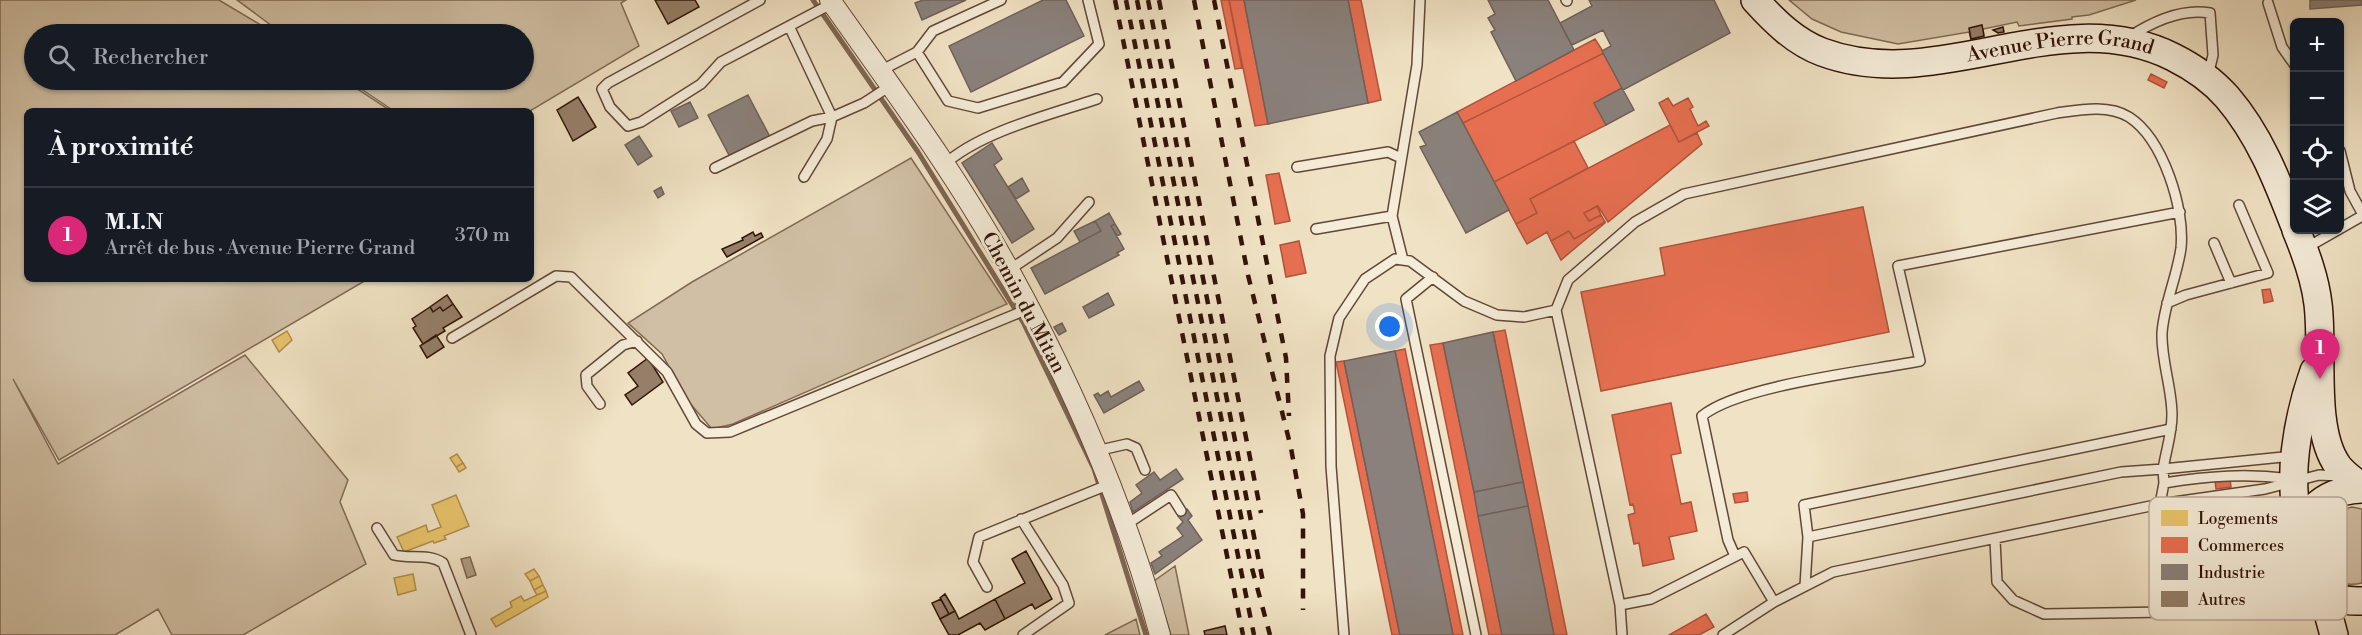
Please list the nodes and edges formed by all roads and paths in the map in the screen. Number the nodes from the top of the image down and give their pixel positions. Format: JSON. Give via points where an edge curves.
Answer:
{"nodes":[{"id":1,"x":760,"y":0,"type":"edge"},
{"id":2,"x":1001,"y":0,"type":"edge"},
{"id":3,"x":1088,"y":0,"type":"edge"},
{"id":4,"x":1420,"y":0,"type":"edge"},
{"id":5,"x":1755,"y":0,"type":"edge"},
{"id":6,"x":833,"y":1,"type":"edge"},
{"id":7,"x":2268,"y":3,"type":"dead end"},
{"id":8,"x":789,"y":26,"type":"junction"},
{"id":9,"x":2126,"y":39,"type":"junction"},
{"id":10,"x":917,"y":52,"type":"junction"},
{"id":11,"x":2290,"y":57,"type":"edge"},
{"id":12,"x":885,"y":78,"type":"junction"},
{"id":13,"x":2208,"y":78,"type":"junction"},
{"id":14,"x":1097,"y":99,"type":"dead end"},
{"id":15,"x":832,"y":117,"type":"junction"},
{"id":16,"x":1401,"y":158,"type":"junction"},
{"id":17,"x":944,"y":165,"type":"junction"},
{"id":18,"x":1298,"y":167,"type":"dead end"},
{"id":19,"x":2344,"y":167,"type":"edge"},
{"id":20,"x":715,"y":168,"type":"dead end"},
{"id":21,"x":804,"y":177,"type":"dead end"},
{"id":22,"x":1089,"y":202,"type":"dead end"},
{"id":23,"x":2239,"y":205,"type":"dead end"},
{"id":24,"x":2180,"y":212,"type":"junction"},
{"id":25,"x":2290,"y":213,"type":"edge"},
{"id":26,"x":2362,"y":215,"type":"edge"},
{"id":27,"x":1392,"y":216,"type":"junction"},
{"id":28,"x":2344,"y":220,"type":"edge"},
{"id":29,"x":1316,"y":229,"type":"dead end"},
{"id":30,"x":2298,"y":234,"type":"edge"},
{"id":31,"x":2214,"y":243,"type":"dead end"},
{"id":32,"x":1403,"y":260,"type":"junction"},
{"id":33,"x":1009,"y":270,"type":"junction"},
{"id":34,"x":1433,"y":277,"type":"junction"},
{"id":35,"x":2231,"y":283,"type":"junction"},
{"id":36,"x":2167,"y":303,"type":"junction"},
{"id":37,"x":1028,"y":309,"type":"junction"},
{"id":38,"x":1556,"y":310,"type":"junction"},
{"id":39,"x":452,"y":338,"type":"dead end"},
{"id":40,"x":637,"y":341,"type":"junction"},
{"id":41,"x":2318,"y":359,"type":"junction"},
{"id":42,"x":600,"y":404,"type":"dead end"},
{"id":43,"x":2170,"y":429,"type":"junction"},
{"id":44,"x":1096,"y":451,"type":"junction"},
{"id":45,"x":2295,"y":468,"type":"junction"},
{"id":46,"x":2163,"y":469,"type":"junction"},
{"id":47,"x":1144,"y":470,"type":"dead end"},
{"id":48,"x":2164,"y":483,"type":"junction"},
{"id":49,"x":1110,"y":484,"type":"junction"},
{"id":50,"x":2358,"y":484,"type":"edge"},
{"id":51,"x":2161,"y":497,"type":"edge"},
{"id":52,"x":2209,"y":497,"type":"edge"},
{"id":53,"x":2296,"y":497,"type":"edge"},
{"id":54,"x":2325,"y":497,"type":"edge"},
{"id":55,"x":2149,"y":506,"type":"edge"},
{"id":56,"x":1181,"y":511,"type":"dead end"},
{"id":57,"x":1021,"y":519,"type":"junction"},
{"id":58,"x":1124,"y":526,"type":"junction"},
{"id":59,"x":377,"y":528,"type":"dead end"},
{"id":60,"x":1808,"y":537,"type":"junction"},
{"id":61,"x":1995,"y":540,"type":"junction"},
{"id":62,"x":1735,"y":556,"type":"junction"},
{"id":63,"x":987,"y":586,"type":"dead end"},
{"id":64,"x":1805,"y":586,"type":"junction"},
{"id":65,"x":2347,"y":599,"type":"edge"},
{"id":66,"x":2362,"y":601,"type":"edge"},
{"id":67,"x":1774,"y":602,"type":"junction"},
{"id":68,"x":1620,"y":605,"type":"junction"},
{"id":69,"x":2149,"y":612,"type":"edge"},
{"id":70,"x":2330,"y":620,"type":"edge"},
{"id":71,"x":471,"y":635,"type":"edge"},
{"id":72,"x":1023,"y":635,"type":"edge"},
{"id":73,"x":1160,"y":635,"type":"edge"},
{"id":74,"x":1344,"y":635,"type":"edge"},
{"id":75,"x":1476,"y":635,"type":"edge"},
{"id":76,"x":1622,"y":635,"type":"edge"},
{"id":77,"x":1724,"y":635,"type":"edge"},
{"id":78,"x":2334,"y":635,"type":"edge"}],
"edges":[{"from":1,"to":8,"type":"lane","via":[[608,83],[602,89],[610,107],[628,126],[641,122],[701,84],[721,62]]},
{"from":2,"to":10,"type":"lane","via":[[933,31]]},
{"from":3,"to":10,"type":"lane","via":[[1099,44],[1063,82],[978,108],[948,101]]},
{"from":4,"to":16,"type":"lane","via":[[1417,65]]},
{"from":5,"to":9,"type":"street","name":"Avenue Pierre Grand","via":[[1801,42],[1821,52],[1868,64],[1895,66],[2063,39]]},
{"from":6,"to":8,"type":"lane"},
{"from":6,"to":12,"type":"street","name":"Chemin du Mitan"},
{"from":7,"to":11,"type":"lane","via":[[2282,47]]},
{"from":8,"to":15,"type":"lane"},
{"from":9,"to":13,"type":"street","name":"Avenue Pierre Grand","via":[[2165,53]]},
{"from":9,"to":13,"type":"lane","via":[[2139,29],[2193,10],[2210,13],[2213,56]]},
{"from":10,"to":12,"type":"lane"},
{"from":12,"to":15,"type":"lane","via":[[864,103]]},
{"from":12,"to":17,"type":"street","name":"Chemin du Mitan"},
{"from":13,"to":25,"type":"street","name":"Avenue Pierre Grand","via":[[2247,123]]},
{"from":14,"to":17,"type":"lane","via":[[1002,131]]},
{"from":15,"to":20,"type":"lane","via":[[812,121]]},
{"from":15,"to":21,"type":"lane","via":[[827,140]]},
{"from":16,"to":18,"type":"lane","via":[[1388,152]]},
{"from":16,"to":27,"type":"lane"},
{"from":17,"to":33,"type":"street","name":"Chemin du Mitan"},
{"from":19,"to":26,"type":"lane"},
{"from":22,"to":33,"type":"lane","via":[[1058,238]]},
{"from":23,"to":35,"type":"lane","via":[[2268,273]]},
{"from":24,"to":36,"type":"lane","via":[[2181,247]]},
{"from":24,"to":38,"type":"lane","via":[[2161,154],[2127,116],[2093,108],[2057,113],[1684,194],[1635,222],[1568,280]]},
{"from":24,"to":62,"type":"lane","via":[[1898,266],[1920,361],[1760,391],[1714,406],[1702,416],[1728,540]]},
{"from":26,"to":28,"type":"lane"},
{"from":27,"to":29,"type":"lane"},
{"from":27,"to":32,"type":"lane"},
{"from":30,"to":41,"type":"street","name":"Avenue Pierre Grand","via":[[2319,306]]},
{"from":31,"to":35,"type":"lane"},
{"from":32,"to":34,"type":"lane"},
{"from":32,"to":74,"type":"lane","via":[[1395,259],[1365,279],[1339,318],[1330,356],[1331,466]]},
{"from":33,"to":37,"type":"street","name":"Chemin du Mitan"},
{"from":34,"to":38,"type":"lane","via":[[1464,301],[1497,315],[1524,317]]},
{"from":34,"to":75,"type":"lane","via":[[1406,299]]},
{"from":35,"to":36,"type":"lane"},
{"from":36,"to":43,"type":"lane","via":[[2162,334],[2172,414]]},
{"from":37,"to":40,"type":"lane","via":[[730,432],[707,433],[696,424],[667,372]]},
{"from":37,"to":44,"type":"street","name":"Chemin du Mitan"},
{"from":38,"to":68,"type":"lane"},
{"from":39,"to":40,"type":"lane","via":[[556,276],[571,277]]},
{"from":40,"to":42,"type":"lane","via":[[623,345],[586,375],[587,386]]},
{"from":41,"to":45,"type":"street","name":"Avenue Pierre Grand","via":[[2302,412]]},
{"from":41,"to":50,"type":"street","name":"Avenue Pierre Grand","via":[[2330,450],[2338,466]]},
{"from":43,"to":46,"type":"lane"},
{"from":43,"to":60,"type":"lane","via":[[1804,505]]},
{"from":44,"to":47,"type":"lane","via":[[1127,444],[1136,448]]},
{"from":44,"to":49,"type":"street","name":"Chemin du Mitan"},
{"from":45,"to":46,"type":"lane"},
{"from":45,"to":48,"type":"lane","via":[[2261,475],[2211,475]]},
{"from":45,"to":50,"type":"lane"},
{"from":45,"to":52,"type":"lane","via":[[2265,489]]},
{"from":45,"to":53,"type":"street","name":"Avenue Pierre Grand"},
{"from":46,"to":48,"type":"lane"},
{"from":46,"to":60,"type":"lane","via":[[2121,472]]},
{"from":48,"to":51,"type":"lane"},
{"from":49,"to":57,"type":"lane"},
{"from":49,"to":58,"type":"street","name":"Chemin du Mitan"},
{"from":50,"to":54,"type":"street"},
{"from":55,"to":61,"type":"lane"},
{"from":56,"to":58,"type":"lane","via":[[1172,495]]},
{"from":57,"to":63,"type":"lane","via":[[979,537],[973,562]]},
{"from":57,"to":72,"type":"lane","via":[[1063,585],[1069,603]]},
{"from":58,"to":73,"type":"street","name":"Chemin du Mitan"},
{"from":59,"to":71,"type":"lane","via":[[393,555],[434,557],[443,563]]},
{"from":60,"to":64,"type":"lane"},
{"from":61,"to":64,"type":"lane","via":[[1833,572]]},
{"from":61,"to":69,"type":"lane","via":[[1997,582],[2013,600],[2044,614]]},
{"from":62,"to":67,"type":"lane","via":[[1744,552]]},
{"from":62,"to":68,"type":"lane","via":[[1651,599]]},
{"from":64,"to":67,"type":"lane"},
{"from":65,"to":66,"type":"street"},
{"from":67,"to":77,"type":"lane"},
{"from":68,"to":76,"type":"lane"},
{"from":70,"to":78,"type":"street"}]}
